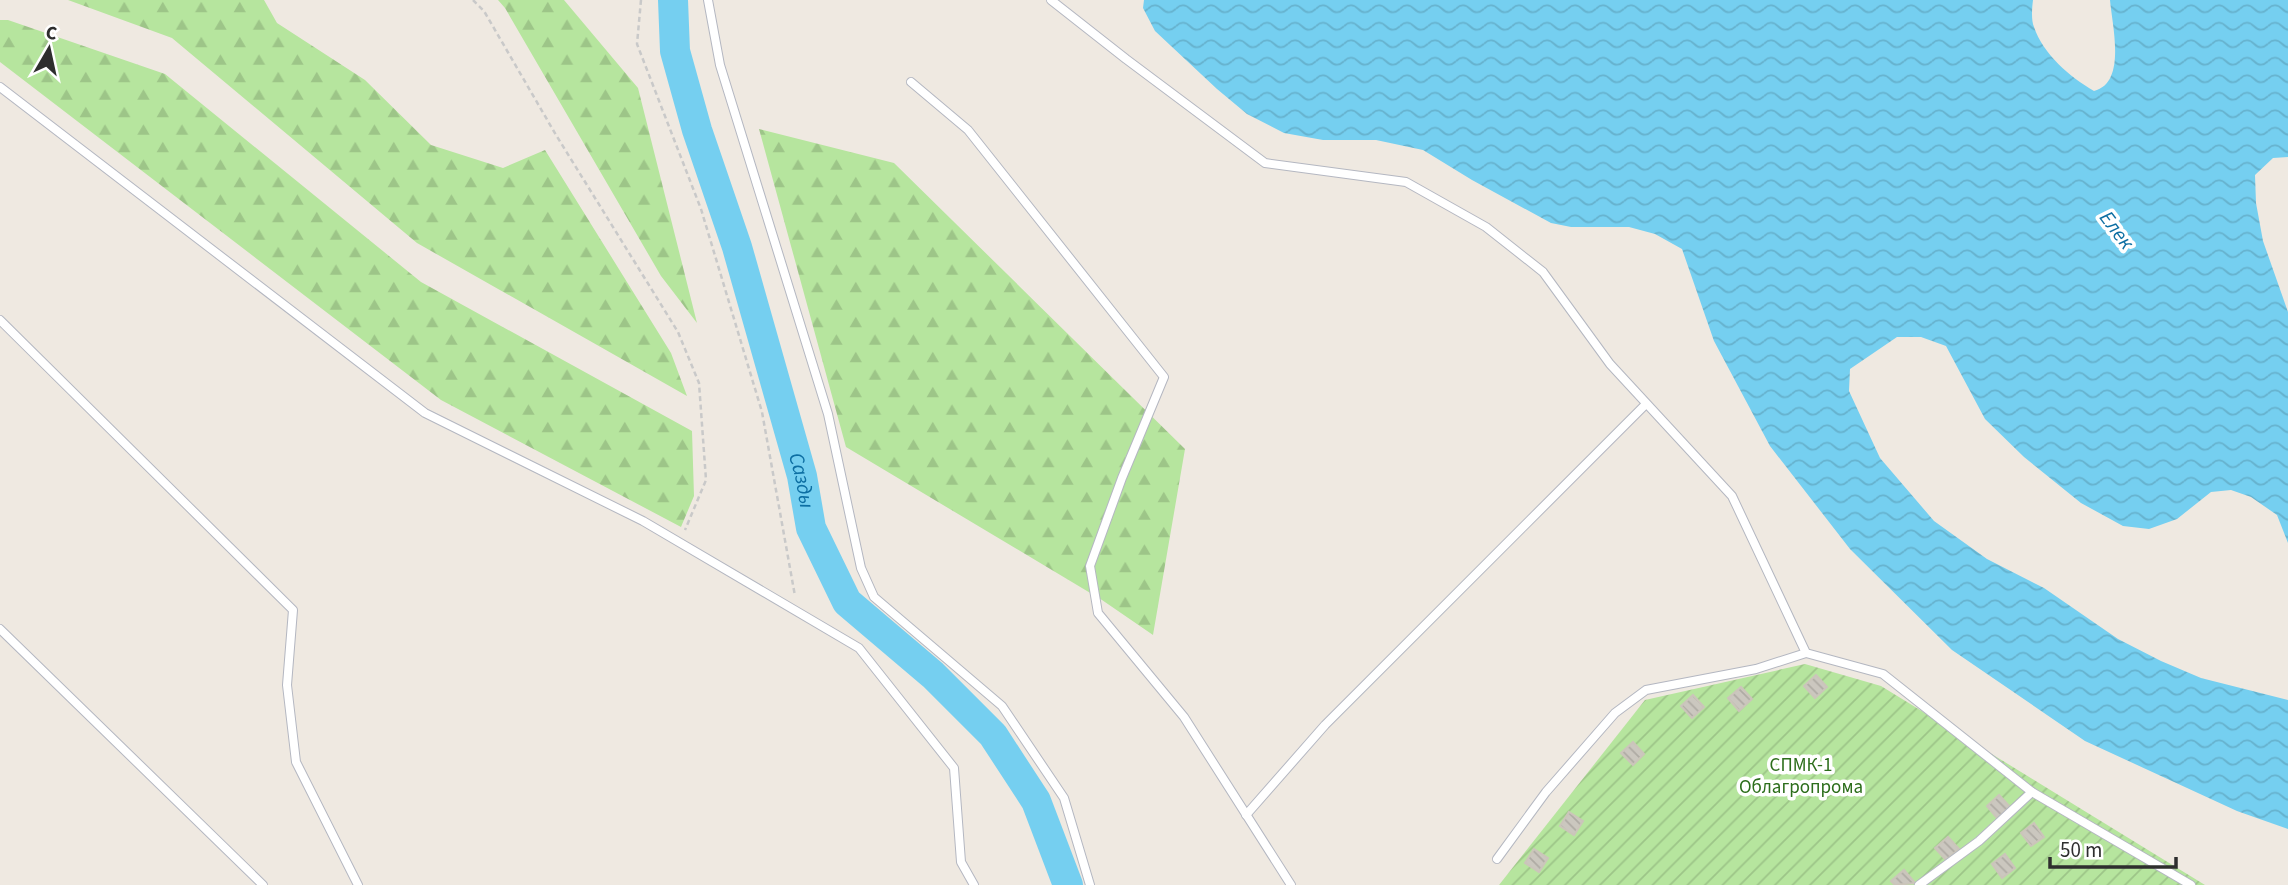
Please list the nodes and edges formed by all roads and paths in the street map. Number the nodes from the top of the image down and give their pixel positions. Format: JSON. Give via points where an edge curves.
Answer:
{"nodes":[{"id":1,"x":473,"y":0,"type":"edge"},
{"id":2,"x":641,"y":0,"type":"edge"},
{"id":3,"x":708,"y":0,"type":"edge"},
{"id":4,"x":1051,"y":0,"type":"edge"},
{"id":5,"x":911,"y":82,"type":"dead end"},
{"id":6,"x":0,"y":87,"type":"edge"},
{"id":7,"x":0,"y":320,"type":"edge"},
{"id":8,"x":1646,"y":404,"type":"junction"},
{"id":9,"x":680,"y":543,"type":"junction"},
{"id":10,"x":798,"y":612,"type":"junction"},
{"id":11,"x":0,"y":629,"type":"edge"},
{"id":12,"x":1806,"y":653,"type":"junction"},
{"id":13,"x":2032,"y":792,"type":"junction"},
{"id":14,"x":1247,"y":815,"type":"junction"},
{"id":15,"x":1497,"y":859,"type":"dead end"},
{"id":16,"x":263,"y":885,"type":"edge"},
{"id":17,"x":358,"y":885,"type":"edge"},
{"id":18,"x":974,"y":885,"type":"edge"},
{"id":19,"x":1090,"y":885,"type":"edge"},
{"id":20,"x":1291,"y":885,"type":"edge"},
{"id":21,"x":1919,"y":885,"type":"edge"},
{"id":22,"x":2192,"y":885,"type":"edge"}],
"edges":[{"from":1,"to":9,"type":"path","via":[[484,11],[678,332],[699,383],[706,480]]},
{"from":2,"to":10,"type":"path","via":[[637,44],[701,209],[762,412]]},
{"from":3,"to":19,"type":"lane","via":[[720,65],[828,414],[865,577],[874,597],[1003,706],[1064,797]]},
{"from":4,"to":8,"type":"lane","via":[[1265,163],[1406,183],[1486,227],[1543,272],[1610,364]]},
{"from":5,"to":14,"type":"lane","via":[[968,130],[1164,377],[1090,566],[1098,613],[1184,717]]},
{"from":6,"to":9,"type":"lane","via":[[425,413]]},
{"from":7,"to":17,"type":"lane","via":[[293,610],[287,685],[296,762]]},
{"from":8,"to":12,"type":"lane","via":[[1732,496]]},
{"from":8,"to":14,"type":"lane","via":[[1325,724]]},
{"from":9,"to":10,"type":"lane"},
{"from":10,"to":18,"type":"lane","via":[[859,648],[954,768],[961,862]]},
{"from":11,"to":16,"type":"lane"},
{"from":12,"to":13,"type":"lane","via":[[1883,674]]},
{"from":12,"to":15,"type":"lane","via":[[1756,669],[1646,690],[1615,713],[1545,792]]},
{"from":13,"to":21,"type":"lane","via":[[1979,841]]},
{"from":13,"to":22,"type":"lane"},
{"from":14,"to":20,"type":"lane"}]}
